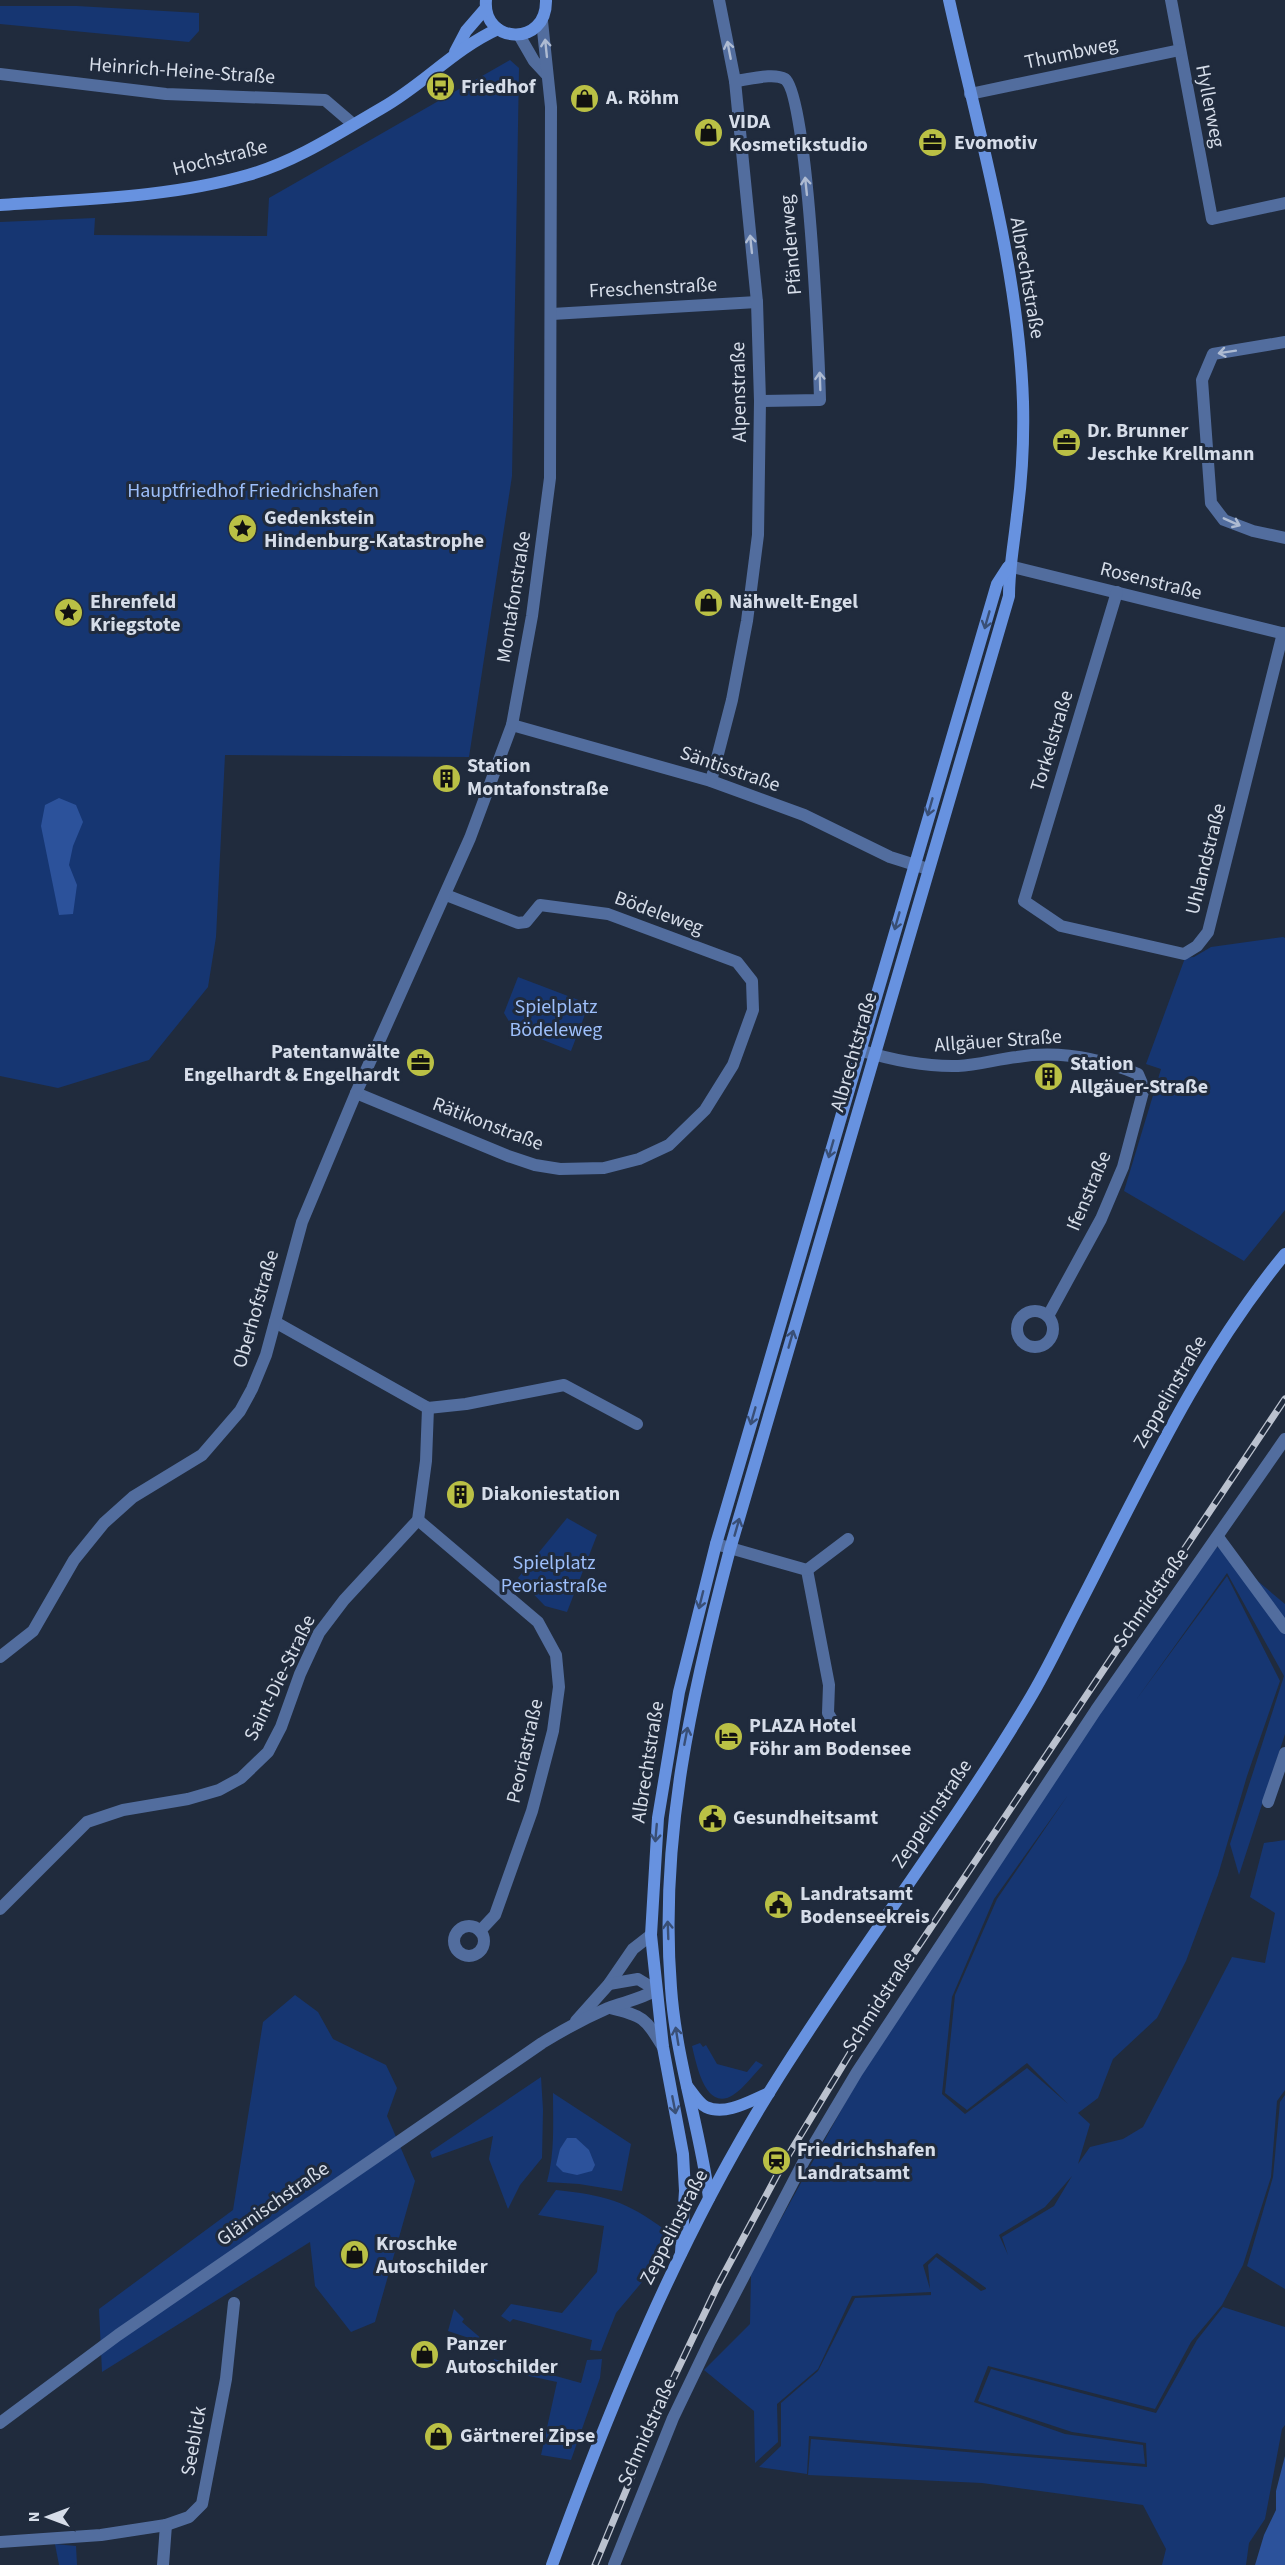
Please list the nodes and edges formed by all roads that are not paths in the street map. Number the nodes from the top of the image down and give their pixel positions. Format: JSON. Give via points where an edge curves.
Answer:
{"nodes":[{"id":1,"x":546,"y":0,"type":"edge"},
{"id":2,"x":720,"y":0,"type":"edge"},
{"id":3,"x":949,"y":0,"type":"edge"},
{"id":4,"x":1171,"y":0,"type":"edge"},
{"id":5,"x":486,"y":5,"type":"edge"},
{"id":6,"x":542,"y":21,"type":"junction"},
{"id":7,"x":498,"y":29,"type":"junction"},
{"id":8,"x":519,"y":35,"type":"junction"},
{"id":9,"x":1180,"y":50,"type":"junction"},
{"id":10,"x":454,"y":54,"type":"junction"},
{"id":11,"x":0,"y":74,"type":"edge"},
{"id":12,"x":547,"y":75,"type":"junction"},
{"id":13,"x":735,"y":81,"type":"junction"},
{"id":14,"x":970,"y":94,"type":"junction"},
{"id":15,"x":353,"y":124,"type":"junction"},
{"id":16,"x":1285,"y":203,"type":"edge"},
{"id":17,"x":0,"y":205,"type":"edge"},
{"id":18,"x":757,"y":302,"type":"junction"},
{"id":19,"x":552,"y":314,"type":"junction"},
{"id":20,"x":1285,"y":342,"type":"edge"},
{"id":21,"x":760,"y":401,"type":"junction"},
{"id":22,"x":1285,"y":538,"type":"edge"},
{"id":23,"x":1009,"y":566,"type":"junction"},
{"id":24,"x":1117,"y":592,"type":"junction"},
{"id":25,"x":1284,"y":633,"type":"edge"},
{"id":26,"x":512,"y":725,"type":"junction"},
{"id":27,"x":711,"y":781,"type":"junction"},
{"id":28,"x":913,"y":865,"type":"junction"},
{"id":29,"x":928,"y":869,"type":"junction"},
{"id":30,"x":446,"y":895,"type":"junction"},
{"id":31,"x":1024,"y":901,"type":"joint"},
{"id":32,"x":753,"y":981,"type":"joint"},
{"id":33,"x":859,"y":1050,"type":"junction"},
{"id":34,"x":874,"y":1054,"type":"junction"},
{"id":35,"x":1138,"y":1074,"type":"joint"},
{"id":36,"x":356,"y":1093,"type":"junction"},
{"id":37,"x":1285,"y":1254,"type":"edge"},
{"id":38,"x":1048,"y":1316,"type":"dead end"},
{"id":39,"x":275,"y":1322,"type":"junction"},
{"id":40,"x":428,"y":1408,"type":"junction"},
{"id":41,"x":637,"y":1424,"type":"dead end"},
{"id":42,"x":1285,"y":1439,"type":"edge"},
{"id":43,"x":418,"y":1520,"type":"junction"},
{"id":44,"x":1218,"y":1537,"type":"junction"},
{"id":45,"x":848,"y":1539,"type":"dead end"},
{"id":46,"x":716,"y":1544,"type":"junction"},
{"id":47,"x":730,"y":1549,"type":"junction"},
{"id":48,"x":807,"y":1570,"type":"junction"},
{"id":49,"x":1285,"y":1628,"type":"edge"},
{"id":50,"x":0,"y":1657,"type":"edge"},
{"id":51,"x":835,"y":1725,"type":"dead end"},
{"id":52,"x":1285,"y":1753,"type":"edge"},
{"id":53,"x":1268,"y":1802,"type":"dead end"},
{"id":54,"x":0,"y":1909,"type":"edge"},
{"id":55,"x":480,"y":1931,"type":"dead end"},
{"id":56,"x":651,"y":1935,"type":"junction"},
{"id":57,"x":609,"y":1984,"type":"junction"},
{"id":58,"x":671,"y":1989,"type":"junction"},
{"id":59,"x":656,"y":1990,"type":"junction"},
{"id":60,"x":609,"y":2008,"type":"junction"},
{"id":61,"x":573,"y":2025,"type":"junction"},
{"id":62,"x":663,"y":2048,"type":"junction"},
{"id":63,"x":685,"y":2084,"type":"junction"},
{"id":64,"x":769,"y":2093,"type":"junction"},
{"id":65,"x":709,"y":2198,"type":"junction"},
{"id":66,"x":681,"y":2253,"type":"junction"},
{"id":67,"x":234,"y":2303,"type":"dead end"},
{"id":68,"x":0,"y":2423,"type":"edge"},
{"id":69,"x":166,"y":2525,"type":"junction"},
{"id":70,"x":0,"y":2542,"type":"edge"},
{"id":71,"x":163,"y":2565,"type":"edge"},
{"id":72,"x":552,"y":2565,"type":"edge"},
{"id":73,"x":614,"y":2565,"type":"edge"}],
"edges":[{"from":1,"to":6,"type":"main road"},
{"from":13,"to":2,"type":"street","name":"Alpenstraße","one_way":true},
{"from":3,"to":14,"type":"main road","name":"Albrechtstraße"},
{"from":4,"to":9,"type":"street","name":"Hyllerweg"},
{"from":5,"to":7,"type":"main road","via":[[491,22]]},
{"from":5,"to":10,"type":"main road","name":"Hochstraße"},
{"from":6,"to":8,"type":"main road","via":[[535,29]]},
{"from":12,"to":6,"type":"street","name":"Montafonstraße","one_way":true},
{"from":7,"to":8,"type":"main road"},
{"from":7,"to":10,"type":"main road","name":"Hochstraße"},
{"from":8,"to":12,"type":"street"},
{"from":9,"to":14,"type":"street","name":"Thumbweg"},
{"from":9,"to":16,"type":"street","name":"Hyllerweg","via":[[1212,219]]},
{"from":10,"to":15,"type":"main road","name":"Hochstraße","via":[[401,96]]},
{"from":11,"to":15,"type":"street","name":"Heinrich-Heine-Straße","via":[[166,94],[325,100]]},
{"from":12,"to":19,"type":"street","name":"Montafonstraße","via":[[551,107]]},
{"from":18,"to":13,"type":"street","name":"Alpenstraße","one_way":true},
{"from":21,"to":13,"type":"street","name":"Pfänderweg","one_way":true,"via":[[820,400],[815,280],[792,88],[775,76]]},
{"from":14,"to":23,"type":"main road","name":"Albrechtstraße","via":[[1015,301],[1020,359],[1023,444],[1018,514]]},
{"from":15,"to":17,"type":"main road","name":"Hochstraße","via":[[288,160],[206,185]]},
{"from":18,"to":19,"type":"street","name":"Freschenstraße"},
{"from":18,"to":21,"type":"street","name":"Alpenstraße"},
{"from":19,"to":26,"type":"street","name":"Montafonstraße","via":[[550,478],[532,616]]},
{"from":20,"to":22,"type":"street","one_way":true,"via":[[1213,354],[1202,380],[1211,503],[1224,520]]},
{"from":21,"to":27,"type":"street","name":"Alpenstraße","via":[[758,535],[732,700]]},
{"from":23,"to":24,"type":"street","name":"Rosenstraße"},
{"from":23,"to":28,"type":"main road","name":"Albrechtstraße","one_way":true,"via":[[997,585]]},
{"from":23,"to":29,"type":"main road","name":"Albrechtstraße","via":[[1009,597]]},
{"from":24,"to":25,"type":"street","name":"Rosenstraße"},
{"from":24,"to":31,"type":"street","name":"Torkelstraße"},
{"from":25,"to":31,"type":"street","name":"Uhlandstraße","via":[[1214,912],[1208,932],[1197,946],[1184,954],[1061,926]]},
{"from":26,"to":27,"type":"street","name":"Säntisstraße"},
{"from":26,"to":30,"type":"street","name":"Montafonstraße"},
{"from":27,"to":28,"type":"street","name":"Säntisstraße","via":[[804,815]]},
{"from":28,"to":29,"type":"street","name":"Säntisstraße"},
{"from":28,"to":33,"type":"main road","name":"Albrechtstraße","one_way":true},
{"from":29,"to":34,"type":"main road","name":"Albrechtstraße"},
{"from":30,"to":32,"type":"street","name":"Bödeleweg","via":[[518,923],[526,922],[540,905],[608,914],[737,962]]},
{"from":30,"to":36,"type":"street","name":"Montafonstraße"},
{"from":32,"to":36,"type":"street","name":"Rätikonstraße","via":[[753,1010],[733,1065],[705,1110],[669,1145],[639,1159],[604,1168],[536,1165]]},
{"from":33,"to":34,"type":"street","name":"Allgäuer Straße"},
{"from":33,"to":46,"type":"main road","name":"Albrechtstraße","one_way":true},
{"from":34,"to":35,"type":"street","name":"Allgäuer Straße","via":[[924,1066],[1068,1055],[1087,1057]]},
{"from":47,"to":34,"type":"main road","name":"Albrechtstraße","one_way":true},
{"from":35,"to":38,"type":"street","name":"Ifenstraße","via":[[1144,1088],[1123,1167],[1101,1219]]},
{"from":36,"to":39,"type":"street","name":"Oberhofstraße","via":[[302,1222]]},
{"from":37,"to":64,"type":"main road","name":"Zeppelinstraße","via":[[1257,1288],[1175,1417],[1032,1695],[994,1757]]},
{"from":39,"to":40,"type":"street"},
{"from":39,"to":50,"type":"street","name":"Oberhofstraße","via":[[266,1355],[240,1411],[202,1455],[133,1497],[104,1523],[74,1560],[33,1631]]},
{"from":40,"to":41,"type":"street","via":[[564,1385]]},
{"from":40,"to":43,"type":"street"},
{"from":42,"to":44,"type":"street","name":"Schmidstraße"},
{"from":43,"to":54,"type":"street","name":"Saint-Die-Straße","via":[[319,1633],[268,1752],[241,1778],[189,1799],[123,1810],[87,1822]]},
{"from":43,"to":55,"type":"street","name":"Peoriastraße","via":[[538,1622],[556,1655],[559,1687],[539,1788],[495,1915]]},
{"from":44,"to":49,"type":"street"},
{"from":44,"to":73,"type":"street","name":"Schmidstraße","via":[[1078,1737],[845,2091],[804,2161],[673,2418]]},
{"from":45,"to":48,"type":"street"},
{"from":46,"to":47,"type":"street"},
{"from":46,"to":56,"type":"main road","name":"Albrechtstraße","one_way":true,"via":[[678,1692],[664,1774]]},
{"from":47,"to":48,"type":"street"},
{"from":58,"to":47,"type":"main road","name":"Albrechtstraße","one_way":true,"via":[[670,1853],[680,1767]]},
{"from":48,"to":51,"type":"street","via":[[829,1685],[828,1713]]},
{"from":52,"to":53,"type":"street"},
{"from":56,"to":57,"type":"street","name":"Glärnischstraße","via":[[633,1949]]},
{"from":56,"to":59,"type":"main road","name":"Albrechtstraße"},
{"from":57,"to":59,"type":"street","via":[[638,1979]]},
{"from":57,"to":61,"type":"street","name":"Glärnischstraße"},
{"from":58,"to":59,"type":"main road"},
{"from":63,"to":58,"type":"main road","name":"Albrechtstraße","one_way":true},
{"from":59,"to":60,"type":"street","name":"Glärnischstraße"},
{"from":59,"to":62,"type":"main road","name":"Albrechtstraße"},
{"from":60,"to":61,"type":"street","name":"Glärnischstraße"},
{"from":60,"to":62,"type":"street","via":[[646,2020]]},
{"from":61,"to":68,"type":"street","name":"Glärnischstraße","via":[[127,2328]]},
{"from":62,"to":66,"type":"main road","name":"Albrechtstraße","one_way":true,"via":[[683,2154]]},
{"from":63,"to":64,"type":"main road","via":[[704,2106],[721,2110]]},
{"from":63,"to":65,"type":"main road","name":"Albrechtstraße"},
{"from":64,"to":65,"type":"main road","name":"Zeppelinstraße"},
{"from":65,"to":66,"type":"main road","name":"Zeppelinstraße"},
{"from":66,"to":72,"type":"main road","name":"Zeppelinstraße","via":[[597,2440]]},
{"from":67,"to":69,"type":"street","name":"Seeblick","via":[[226,2379],[202,2504],[189,2517]]},
{"from":69,"to":70,"type":"street","name":"Seeblick","via":[[101,2535]]},
{"from":69,"to":71,"type":"street"}]}
